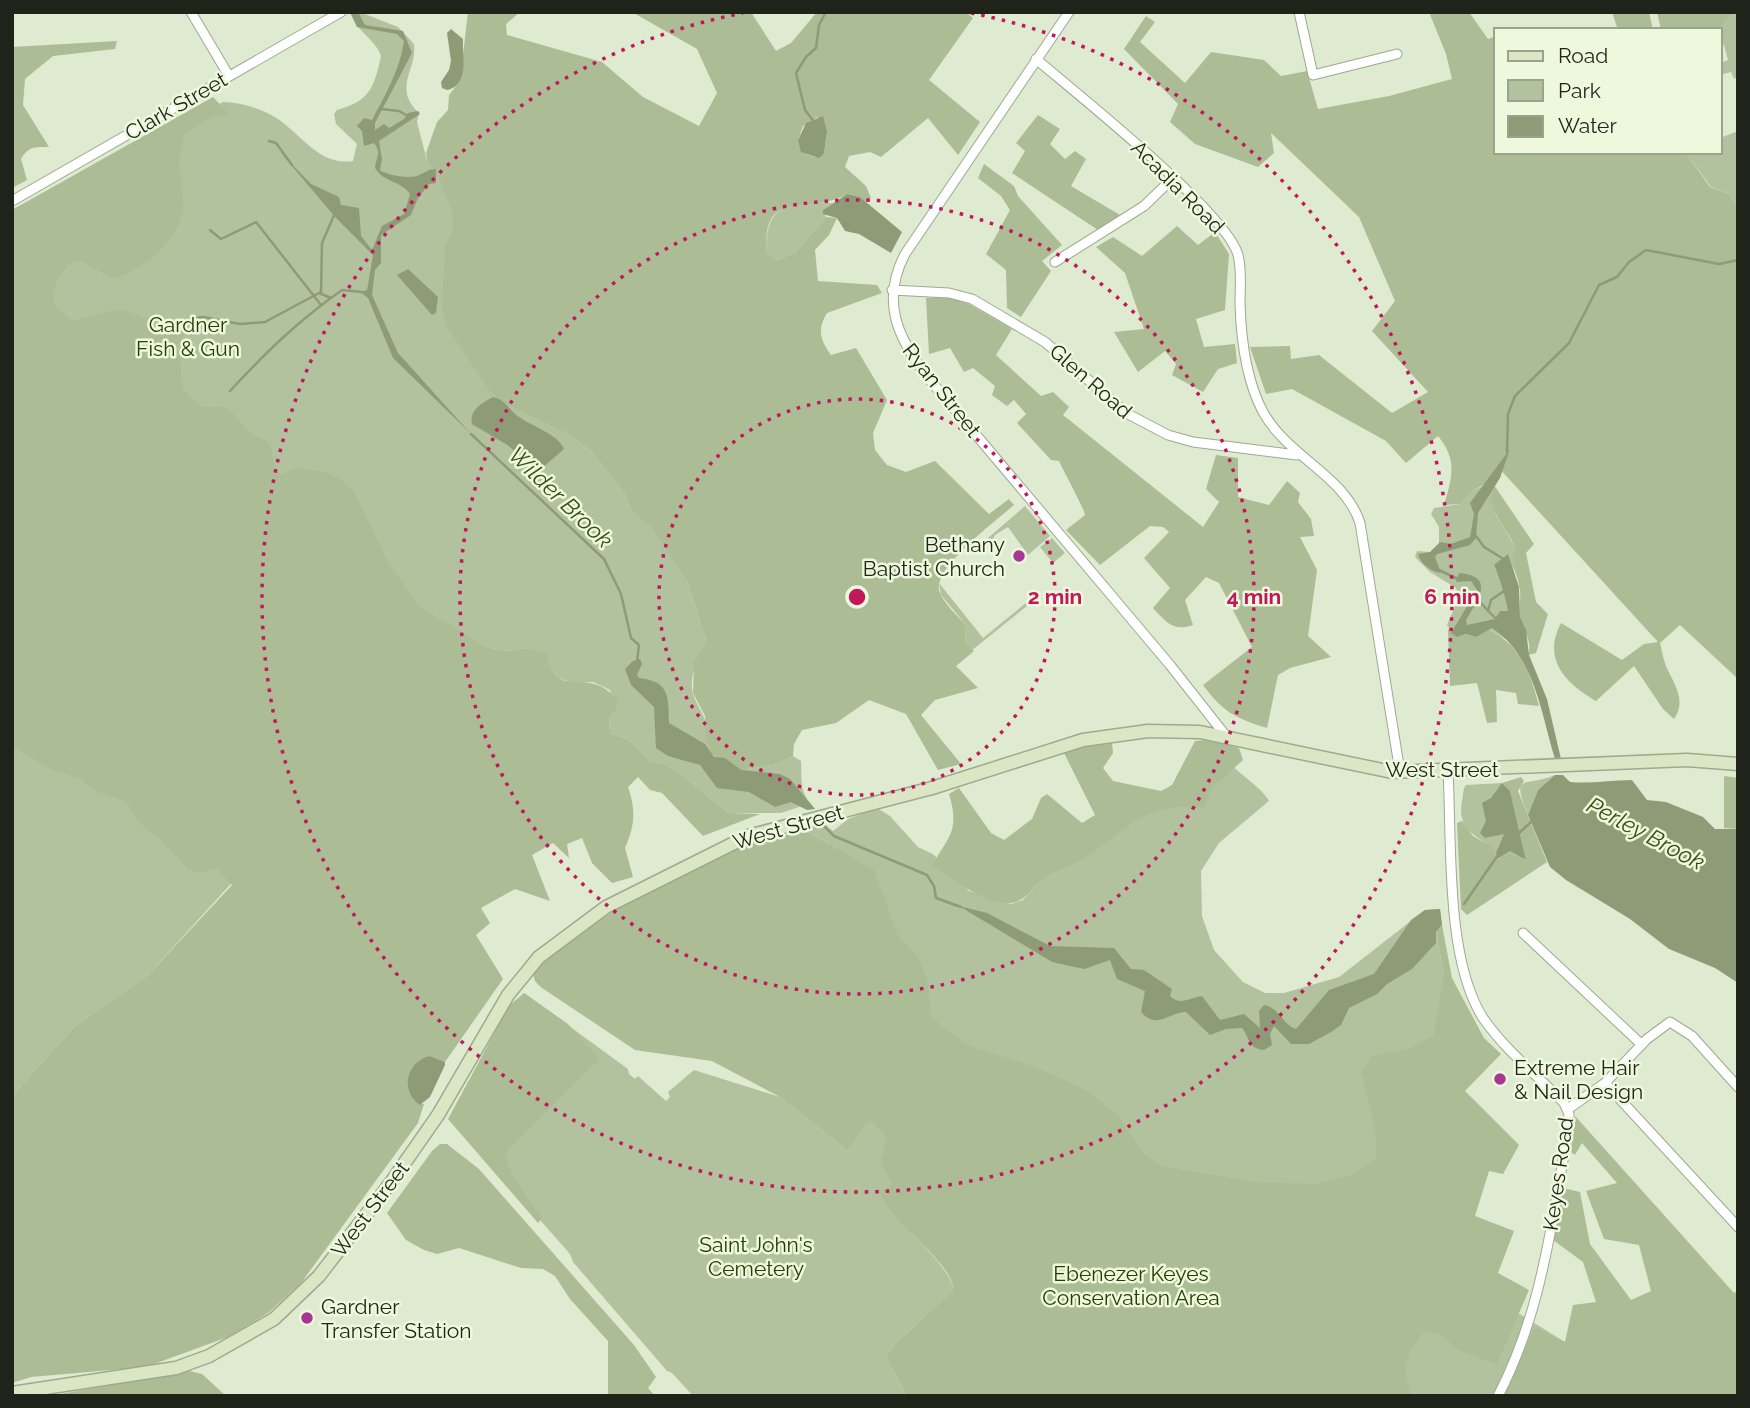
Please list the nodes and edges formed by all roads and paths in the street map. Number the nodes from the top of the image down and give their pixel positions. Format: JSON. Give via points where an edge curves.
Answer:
{"nodes":[{"id":1,"x":191,"y":12,"type":"edge"},
{"id":2,"x":341,"y":12,"type":"edge"},
{"id":3,"x":1069,"y":12,"type":"edge"},
{"id":4,"x":1299,"y":12,"type":"edge"},
{"id":5,"x":1397,"y":54,"type":"dead end"},
{"id":6,"x":1037,"y":59,"type":"junction"},
{"id":7,"x":229,"y":76,"type":"junction"},
{"id":8,"x":1173,"y":178,"type":"junction"},
{"id":9,"x":12,"y":201,"type":"edge"},
{"id":10,"x":1055,"y":262,"type":"dead end"},
{"id":11,"x":892,"y":290,"type":"junction"},
{"id":12,"x":1297,"y":455,"type":"junction"},
{"id":13,"x":1226,"y":736,"type":"junction"},
{"id":14,"x":1738,"y":764,"type":"edge"},
{"id":15,"x":1448,"y":771,"type":"junction"},
{"id":16,"x":1400,"y":772,"type":"junction"},
{"id":17,"x":1523,"y":933,"type":"dead end"},
{"id":18,"x":1642,"y":1044,"type":"junction"},
{"id":19,"x":1605,"y":1083,"type":"junction"},
{"id":20,"x":1738,"y":1087,"type":"edge"},
{"id":21,"x":1568,"y":1109,"type":"junction"},
{"id":22,"x":1738,"y":1227,"type":"edge"},
{"id":23,"x":12,"y":1393,"type":"edge"},
{"id":24,"x":1498,"y":1396,"type":"edge"}],
"edges":[{"from":1,"to":7,"type":"street"},
{"from":2,"to":7,"type":"street","name":"Clark Street"},
{"from":3,"to":6,"type":"street","name":"Ryan Street"},
{"from":4,"to":5,"type":"street","via":[[1313,75]]},
{"from":6,"to":8,"type":"street","name":"Acadia Road"},
{"from":6,"to":11,"type":"street","name":"Ryan Street","via":[[905,254]]},
{"from":7,"to":9,"type":"street","name":"Clark Street"},
{"from":8,"to":10,"type":"street","via":[[1112,229]]},
{"from":8,"to":12,"type":"street","name":"Acadia Road","via":[[1235,247],[1243,344],[1255,394],[1272,426]]},
{"from":11,"to":12,"type":"street","name":"Glen Road","via":[[950,292],[972,299],[1045,342],[1122,411],[1157,430],[1193,442]]},
{"from":11,"to":13,"type":"street","name":"Ryan Street","via":[[896,325],[918,365]]},
{"from":12,"to":16,"type":"street","name":"Acadia Road","via":[[1342,492],[1360,523]]},
{"from":13,"to":16,"type":"main road","name":"West Street"},
{"from":13,"to":23,"type":"main road","name":"West Street","via":[[1163,730],[1095,737],[932,788],[757,832],[606,907],[546,950],[508,995],[443,1107],[392,1181],[318,1276],[274,1319],[221,1350],[177,1368]]},
{"from":14,"to":15,"type":"main road","name":"West Street","via":[[1687,760]]},
{"from":15,"to":16,"type":"main road","name":"West Street"},
{"from":15,"to":21,"type":"street","name":"Keyes Road","via":[[1456,927],[1467,985],[1499,1038]]},
{"from":17,"to":18,"type":"street"},
{"from":18,"to":19,"type":"street"},
{"from":18,"to":20,"type":"street","via":[[1665,1023],[1677,1025]]},
{"from":19,"to":21,"type":"street"},
{"from":19,"to":22,"type":"street"},
{"from":21,"to":24,"type":"street","name":"Keyes Road","via":[[1551,1232],[1536,1297],[1523,1342]]}]}
